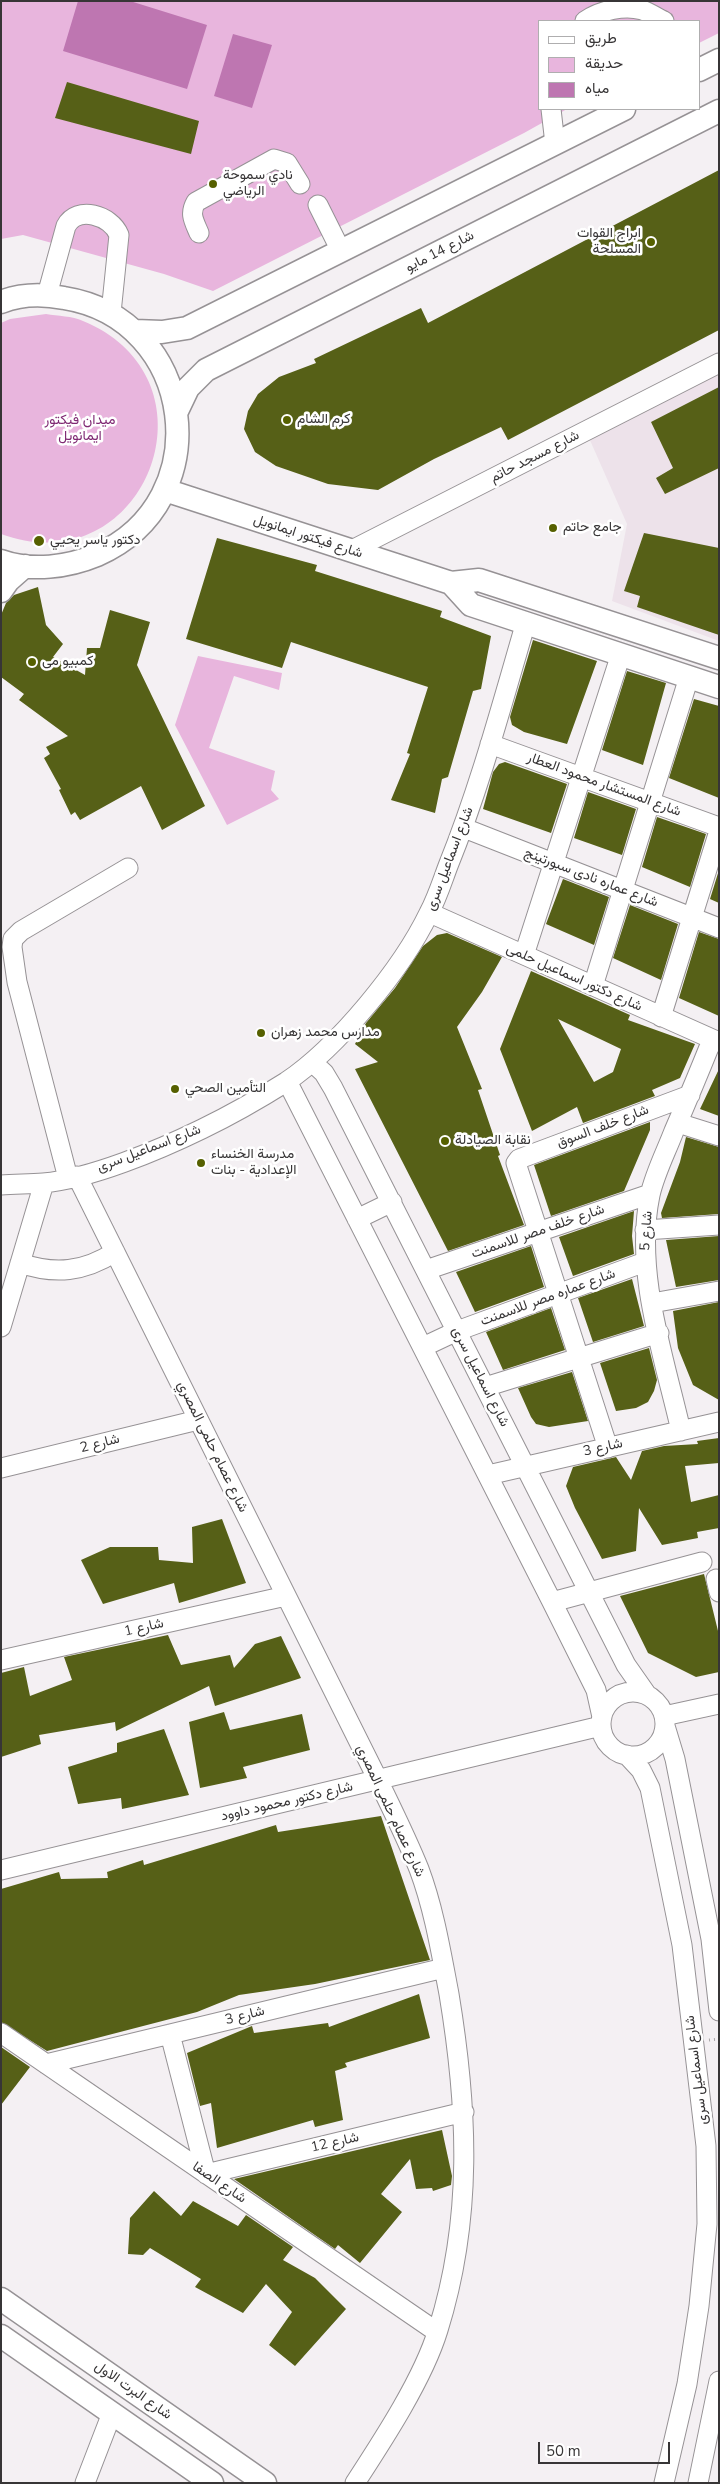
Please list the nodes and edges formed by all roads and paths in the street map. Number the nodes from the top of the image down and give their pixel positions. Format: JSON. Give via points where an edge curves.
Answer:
{"nodes":[{"id":1,"x":588,"y":13,"type":"edge"},
{"id":2,"x":662,"y":20,"type":"edge"},
{"id":3,"x":551,"y":110,"type":"edge"},
{"id":4,"x":622,"y":110,"type":"edge"},
{"id":5,"x":719,"y":111,"type":"edge"},
{"id":6,"x":555,"y":144,"type":"junction"},
{"id":7,"x":300,"y":184,"type":"dead end"},
{"id":8,"x":318,"y":205,"type":"dead end"},
{"id":9,"x":199,"y":233,"type":"dead end"},
{"id":10,"x":341,"y":251,"type":"junction"},
{"id":11,"x":47,"y":295,"type":"junction"},
{"id":12,"x":1,"y":302,"type":"edge"},
{"id":13,"x":111,"y":313,"type":"junction"},
{"id":14,"x":135,"y":331,"type":"junction"},
{"id":15,"x":719,"y":363,"type":"edge"},
{"id":16,"x":177,"y":411,"type":"junction"},
{"id":17,"x":165,"y":490,"type":"junction"},
{"id":18,"x":350,"y":551,"type":"junction"},
{"id":19,"x":1,"y":561,"type":"edge"},
{"id":20,"x":25,"y":566,"type":"junction"},
{"id":21,"x":450,"y":583,"type":"junction"},
{"id":22,"x":1,"y":591,"type":"edge"},
{"id":23,"x":526,"y":622,"type":"junction"},
{"id":24,"x":621,"y":654,"type":"junction"},
{"id":25,"x":719,"y":658,"type":"edge"},
{"id":26,"x":690,"y":677,"type":"junction"},
{"id":27,"x":719,"y":687,"type":"edge"},
{"id":28,"x":490,"y":744,"type":"junction"},
{"id":29,"x":581,"y":777,"type":"junction"},
{"id":30,"x":651,"y":802,"type":"junction"},
{"id":31,"x":719,"y":827,"type":"edge"},
{"id":32,"x":464,"y":828,"type":"junction"},
{"id":33,"x":719,"y":831,"type":"edge"},
{"id":34,"x":553,"y":863,"type":"junction"},
{"id":35,"x":128,"y":868,"type":"dead end"},
{"id":36,"x":623,"y":891,"type":"junction"},
{"id":37,"x":430,"y":913,"type":"junction"},
{"id":38,"x":692,"y":918,"type":"junction"},
{"id":39,"x":719,"y":928,"type":"edge"},
{"id":40,"x":524,"y":955,"type":"junction"},
{"id":41,"x":593,"y":986,"type":"junction"},
{"id":42,"x":661,"y":1017,"type":"junction"},
{"id":43,"x":716,"y":1041,"type":"edge"},
{"id":44,"x":312,"y":1062,"type":"junction"},
{"id":45,"x":287,"y":1081,"type":"junction"},
{"id":46,"x":690,"y":1095,"type":"junction"},
{"id":47,"x":678,"y":1123,"type":"junction"},
{"id":48,"x":719,"y":1136,"type":"edge"},
{"id":49,"x":73,"y":1177,"type":"junction"},
{"id":50,"x":44,"y":1183,"type":"junction"},
{"id":51,"x":1,"y":1185,"type":"edge"},
{"id":52,"x":650,"y":1194,"type":"junction"},
{"id":53,"x":392,"y":1202,"type":"junction"},
{"id":54,"x":357,"y":1219,"type":"junction"},
{"id":55,"x":719,"y":1225,"type":"edge"},
{"id":56,"x":645,"y":1230,"type":"junction"},
{"id":57,"x":537,"y":1232,"type":"junction"},
{"id":58,"x":115,"y":1252,"type":"junction"},
{"id":59,"x":645,"y":1262,"type":"junction"},
{"id":60,"x":20,"y":1264,"type":"junction"},
{"id":61,"x":426,"y":1270,"type":"junction"},
{"id":62,"x":719,"y":1291,"type":"edge"},
{"id":63,"x":558,"y":1294,"type":"junction"},
{"id":64,"x":652,"y":1303,"type":"junction"},
{"id":65,"x":1,"y":1327,"type":"edge"},
{"id":66,"x":457,"y":1331,"type":"junction"},
{"id":67,"x":659,"y":1333,"type":"junction"},
{"id":68,"x":423,"y":1347,"type":"junction"},
{"id":69,"x":578,"y":1358,"type":"junction"},
{"id":70,"x":485,"y":1387,"type":"junction"},
{"id":71,"x":198,"y":1420,"type":"junction"},
{"id":72,"x":719,"y":1422,"type":"edge"},
{"id":73,"x":681,"y":1431,"type":"junction"},
{"id":74,"x":608,"y":1448,"type":"junction"},
{"id":75,"x":525,"y":1466,"type":"junction"},
{"id":76,"x":1,"y":1468,"type":"edge"},
{"id":77,"x":488,"y":1475,"type":"junction"},
{"id":78,"x":702,"y":1562,"type":"dead end"},
{"id":79,"x":589,"y":1592,"type":"junction"},
{"id":80,"x":286,"y":1596,"type":"junction"},
{"id":81,"x":552,"y":1602,"type":"junction"},
{"id":82,"x":1,"y":1660,"type":"edge"},
{"id":83,"x":647,"y":1695,"type":"junction"},
{"id":84,"x":719,"y":1704,"type":"edge"},
{"id":85,"x":601,"y":1721,"type":"junction"},
{"id":86,"x":664,"y":1721,"type":"junction"},
{"id":87,"x":628,"y":1755,"type":"junction"},
{"id":88,"x":378,"y":1780,"type":"junction"},
{"id":89,"x":692,"y":1845,"type":"junction"},
{"id":90,"x":663,"y":1853,"type":"junction"},
{"id":91,"x":1,"y":1870,"type":"edge"},
{"id":92,"x":710,"y":1939,"type":"junction"},
{"id":93,"x":682,"y":1945,"type":"junction"},
{"id":94,"x":444,"y":1968,"type":"junction"},
{"id":95,"x":719,"y":2011,"type":"edge"},
{"id":96,"x":1,"y":2033,"type":"edge"},
{"id":97,"x":170,"y":2034,"type":"junction"},
{"id":98,"x":46,"y":2064,"type":"junction"},
{"id":99,"x":464,"y":2112,"type":"junction"},
{"id":100,"x":713,"y":2145,"type":"edge"},
{"id":101,"x":206,"y":2174,"type":"junction"},
{"id":102,"x":1,"y":2299,"type":"edge"},
{"id":103,"x":437,"y":2332,"type":"junction"},
{"id":104,"x":1,"y":2336,"type":"edge"},
{"id":105,"x":719,"y":2381,"type":"edge"},
{"id":106,"x":112,"y":2413,"type":"junction"},
{"id":107,"x":196,"y":2435,"type":"junction"},
{"id":108,"x":179,"y":2459,"type":"junction"},
{"id":109,"x":86,"y":2483,"type":"edge"},
{"id":110,"x":212,"y":2483,"type":"edge"},
{"id":111,"x":265,"y":2483,"type":"edge"},
{"id":112,"x":355,"y":2483,"type":"edge"},
{"id":113,"x":664,"y":2483,"type":"edge"},
{"id":114,"x":698,"y":2483,"type":"edge"}],
"edges":[{"from":1,"to":2,"type":"street","via":[[642,10]]},
{"from":3,"to":6,"type":"street"},
{"from":4,"to":6,"type":"main road"},
{"from":5,"to":16,"type":"main road","name":"شارع 14 مايو","via":[[206,370],[188,388]]},
{"from":6,"to":10,"type":"main road"},
{"from":7,"to":9,"type":"street","via":[[287,162],[274,159],[196,202],[192,217]]},
{"from":8,"to":10,"type":"street"},
{"from":10,"to":14,"type":"main road","via":[[187,328],[162,332]]},
{"from":11,"to":12,"type":"main road","via":[[10,298]]},
{"from":11,"to":13,"type":"main road","via":[[83,301]]},
{"from":11,"to":13,"type":"street","via":[[66,226],[76,215],[84,214],[116,227]]},
{"from":13,"to":14,"type":"main road"},
{"from":14,"to":16,"type":"main road","via":[[159,360],[171,385]]},
{"from":15,"to":18,"type":"street","name":"شارع مسجد حاتم"},
{"from":16,"to":17,"type":"main road","via":[[178,438]]},
{"from":17,"to":18,"type":"main road","name":"شارع فيكتور ايمانويل"},
{"from":17,"to":20,"type":"main road","via":[[141,524],[108,550],[82,561],[54,567]]},
{"from":18,"to":21,"type":"main road","name":"شارع فيكتور ايمانويل"},
{"from":19,"to":20,"type":"main road"},
{"from":20,"to":22,"type":"main road"},
{"from":21,"to":23,"type":"main road","name":"شارع فيكتور ايمانويل","via":[[471,604]]},
{"from":21,"to":25,"type":"main road","name":"شارع فيكتور ايمانويل","via":[[479,580]]},
{"from":23,"to":24,"type":"main road","name":"شارع فيكتور ايمانويل"},
{"from":23,"to":28,"type":"street","name":"شارع اسماعيل سرى"},
{"from":24,"to":26,"type":"main road","name":"شارع فيكتور ايمانويل"},
{"from":24,"to":29,"type":"street"},
{"from":26,"to":27,"type":"main road","name":"شارع فيكتور ايمانويل"},
{"from":26,"to":30,"type":"street"},
{"from":28,"to":29,"type":"street","name":"شارع المستشار محمود العطار"},
{"from":28,"to":32,"type":"street","name":"شارع اسماعيل سرى"},
{"from":29,"to":30,"type":"street","name":"شارع المستشار محمود العطار"},
{"from":29,"to":34,"type":"street"},
{"from":30,"to":31,"type":"street","name":"شارع المستشار محمود العطار"},
{"from":30,"to":36,"type":"street"},
{"from":32,"to":34,"type":"street","name":"شارع عماره نادى سبورتينج"},
{"from":32,"to":37,"type":"street","name":"شارع اسماعيل سرى"},
{"from":33,"to":38,"type":"street"},
{"from":34,"to":36,"type":"street","name":"شارع عماره نادى سبورتينج"},
{"from":34,"to":40,"type":"street"},
{"from":35,"to":49,"type":"street","name":"شارع عصام حلمى المصري","via":[[21,930],[13,939],[18,982]]},
{"from":36,"to":38,"type":"street","name":"شارع عماره نادى سبورتينج"},
{"from":36,"to":41,"type":"street"},
{"from":37,"to":40,"type":"street","name":"شارع دكتور اسماعيل حلمى"},
{"from":37,"to":44,"type":"street","name":"شارع اسماعيل سرى","via":[[379,988]]},
{"from":38,"to":39,"type":"street","name":"شارع عماره نادى سبورتينج"},
{"from":38,"to":42,"type":"street"},
{"from":40,"to":41,"type":"street","name":"شارع دكتور اسماعيل حلمى"},
{"from":41,"to":42,"type":"street","name":"شارع دكتور اسماعيل حلمى"},
{"from":42,"to":43,"type":"street","name":"شارع دكتور اسماعيل حلمى"},
{"from":43,"to":46,"type":"street","name":"شارع 5"},
{"from":44,"to":45,"type":"street","name":"شارع اسماعيل سرى"},
{"from":44,"to":53,"type":"street","name":"شارع اسماعيل سرى","via":[[329,1080]]},
{"from":45,"to":49,"type":"street","name":"شارع اسماعيل سرى","via":[[236,1112],[182,1138],[126,1161]]},
{"from":45,"to":54,"type":"street"},
{"from":46,"to":47,"type":"street","name":"شارع 5"},
{"from":46,"to":57,"type":"street","name":"شارع خلف السوق","via":[[517,1160]]},
{"from":47,"to":48,"type":"street"},
{"from":47,"to":52,"type":"street","name":"شارع 5"},
{"from":49,"to":50,"type":"street","name":"شارع اسماعيل سرى"},
{"from":49,"to":58,"type":"street","name":"شارع عصام حلمى المصري"},
{"from":50,"to":51,"type":"street","name":"شارع اسماعيل سرى"},
{"from":50,"to":60,"type":"street"},
{"from":52,"to":56,"type":"street","name":"شارع 5"},
{"from":52,"to":57,"type":"street","name":"شارع خلف مصر للاسمنت"},
{"from":53,"to":54,"type":"street"},
{"from":53,"to":61,"type":"street","name":"شارع اسماعيل سرى"},
{"from":54,"to":68,"type":"street"},
{"from":55,"to":56,"type":"street"},
{"from":56,"to":59,"type":"street","name":"شارع 5"},
{"from":57,"to":61,"type":"street","name":"شارع خلف مصر للاسمنت"},
{"from":57,"to":63,"type":"street"},
{"from":58,"to":60,"type":"street","via":[[93,1264],[69,1271],[52,1272]]},
{"from":58,"to":71,"type":"street","name":"شارع عصام حلمى المصري"},
{"from":59,"to":63,"type":"street","name":"شارع عماره مصر للاسمنت"},
{"from":59,"to":64,"type":"street","name":"شارع 5"},
{"from":60,"to":65,"type":"street"},
{"from":61,"to":66,"type":"street","name":"شارع اسماعيل سرى"},
{"from":62,"to":64,"type":"street"},
{"from":63,"to":66,"type":"street","name":"شارع عماره مصر للاسمنت"},
{"from":63,"to":69,"type":"street"},
{"from":64,"to":67,"type":"street","name":"شارع 5"},
{"from":66,"to":68,"type":"street","name":"شارع عماره مصر للاسمنت"},
{"from":66,"to":70,"type":"street","name":"شارع اسماعيل سرى"},
{"from":67,"to":69,"type":"street"},
{"from":67,"to":73,"type":"street","name":"شارع 5"},
{"from":68,"to":77,"type":"street"},
{"from":69,"to":70,"type":"street"},
{"from":69,"to":74,"type":"street"},
{"from":70,"to":75,"type":"street","name":"شارع اسماعيل سرى"},
{"from":71,"to":76,"type":"street","name":"شارع 2"},
{"from":71,"to":80,"type":"street","name":"شارع عصام حلمى المصري"},
{"from":72,"to":73,"type":"street","name":"شارع 3"},
{"from":73,"to":74,"type":"street","name":"شارع 3"},
{"from":74,"to":75,"type":"street","name":"شارع 3"},
{"from":75,"to":77,"type":"street","name":"شارع 3"},
{"from":75,"to":79,"type":"street","name":"شارع اسماعيل سرى"},
{"from":77,"to":81,"type":"street"},
{"from":78,"to":79,"type":"street"},
{"from":79,"to":81,"type":"street"},
{"from":79,"to":83,"type":"street","name":"شارع اسماعيل سرى","via":[[631,1674]]},
{"from":80,"to":82,"type":"street","name":"شارع 1"},
{"from":80,"to":88,"type":"street","name":"شارع عصام حلمى المصري"},
{"from":81,"to":85,"type":"street","via":[[596,1690]]},
{"from":83,"to":85,"type":"street","via":[[638,1692],[619,1695],[611,1700]]},
{"from":83,"to":86,"type":"street","via":[[655,1700]]},
{"from":84,"to":86,"type":"street"},
{"from":85,"to":87,"type":"street","via":[[608,1744]]},
{"from":85,"to":88,"type":"street","name":"شارع دكتور محمود داوود"},
{"from":86,"to":87,"type":"street","via":[[658,1743],[651,1750]]},
{"from":86,"to":89,"type":"street","name":"شارع اسماعيل سرى"},
{"from":87,"to":90,"type":"street","name":"شارع اسماعيل سرى","via":[[650,1788]]},
{"from":88,"to":91,"type":"street","name":"شارع دكتور محمود داوود"},
{"from":88,"to":94,"type":"street","name":"شارع عصام حلمى المصري","via":[[419,1870],[434,1918]]},
{"from":89,"to":90,"type":"street"},
{"from":89,"to":92,"type":"street","name":"شارع اسماعيل سرى"},
{"from":90,"to":93,"type":"street","name":"شارع اسماعيل سرى"},
{"from":92,"to":93,"type":"street"},
{"from":92,"to":95,"type":"street","name":"شارع اسماعيل سرى"},
{"from":93,"to":100,"type":"street","name":"شارع اسماعيل سرى"},
{"from":94,"to":97,"type":"street","name":"شارع 3"},
{"from":94,"to":99,"type":"street","name":"شارع عصام حلمى المصري"},
{"from":96,"to":98,"type":"street","name":"شارع الصفا"},
{"from":97,"to":98,"type":"street","name":"شارع 3"},
{"from":97,"to":101,"type":"street"},
{"from":98,"to":101,"type":"street","name":"شارع الصفا"},
{"from":99,"to":101,"type":"street","name":"شارع 12"},
{"from":99,"to":103,"type":"street","name":"شارع عصام حلمى المصري","via":[[465,2171],[461,2225],[452,2278]]},
{"from":100,"to":113,"type":"street","name":"شارع اسماعيل سرى","via":[[699,2306],[687,2384]]},
{"from":101,"to":103,"type":"street","name":"شارع الصفا"},
{"from":102,"to":107,"type":"main road","name":"شارع البرت الاول"},
{"from":103,"to":112,"type":"street","name":"شارع عصام حلمى المصري","via":[[410,2391]]},
{"from":104,"to":106,"type":"main road"},
{"from":105,"to":114,"type":"street"},
{"from":106,"to":108,"type":"main road"},
{"from":106,"to":109,"type":"street"},
{"from":107,"to":108,"type":"main road"},
{"from":107,"to":111,"type":"main road","name":"شارع البرت الاول"},
{"from":108,"to":110,"type":"main road"}]}
